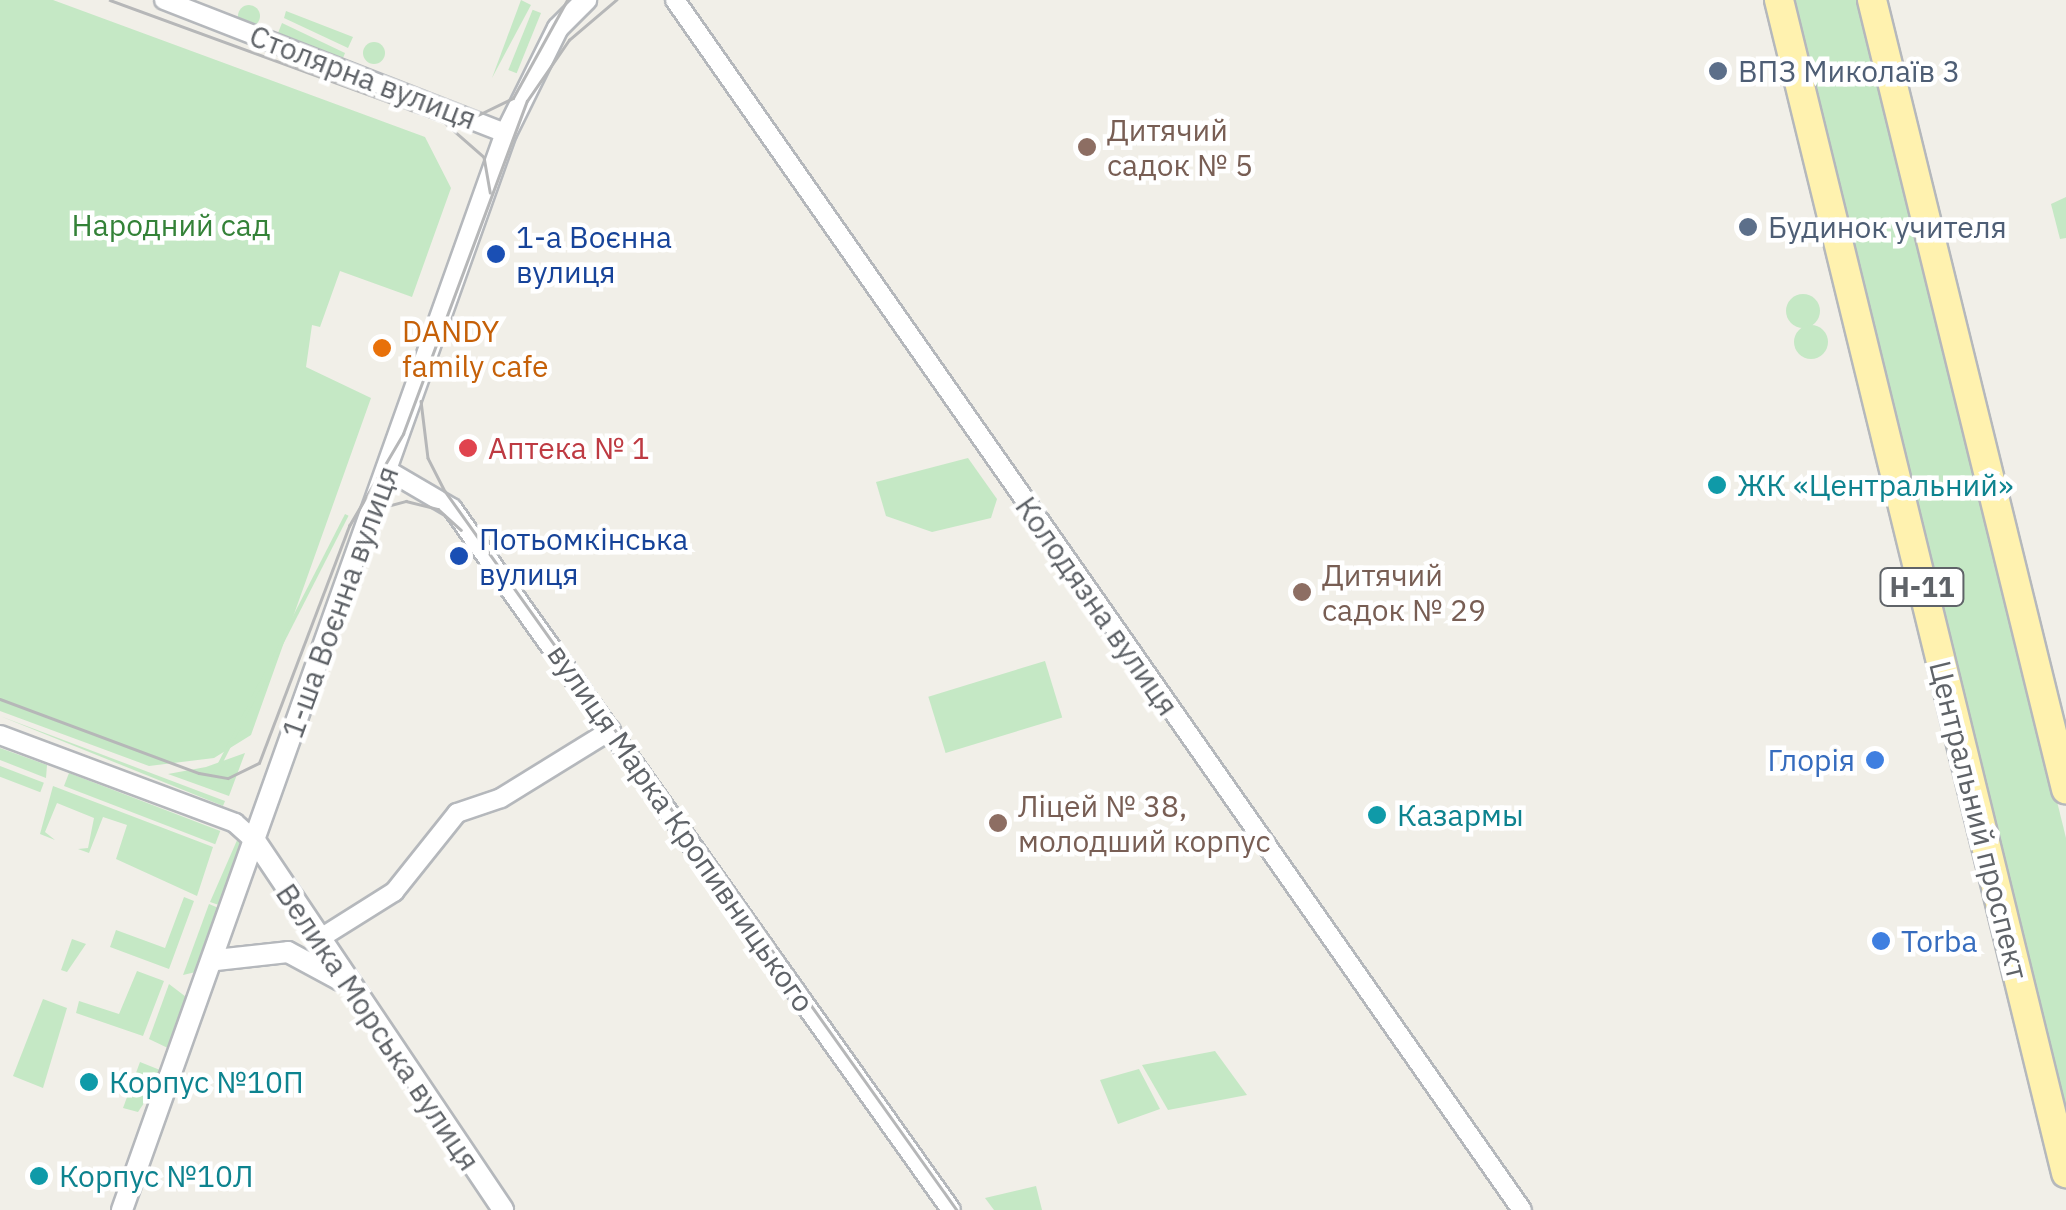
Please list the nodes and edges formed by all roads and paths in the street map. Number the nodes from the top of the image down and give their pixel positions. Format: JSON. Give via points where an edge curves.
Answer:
{"nodes":[{"id":1,"x":164,"y":0,"type":"edge"},
{"id":2,"x":586,"y":0,"type":"edge"},
{"id":3,"x":674,"y":0,"type":"edge"},
{"id":4,"x":1779,"y":0,"type":"edge"},
{"id":5,"x":1872,"y":0,"type":"edge"},
{"id":6,"x":570,"y":8,"type":"edge"},
{"id":7,"x":506,"y":133,"type":"junction"},
{"id":8,"x":388,"y":471,"type":"junction"},
{"id":9,"x":611,"y":730,"type":"junction"},
{"id":10,"x":0,"y":735,"type":"edge"},
{"id":11,"x":2066,"y":789,"type":"edge"},
{"id":12,"x":256,"y":842,"type":"junction"},
{"id":13,"x":318,"y":938,"type":"junction"},
{"id":14,"x":216,"y":960,"type":"junction"},
{"id":15,"x":349,"y":988,"type":"junction"},
{"id":16,"x":2066,"y":1174,"type":"edge"},
{"id":17,"x":122,"y":1210,"type":"edge"},
{"id":18,"x":503,"y":1210,"type":"edge"},
{"id":19,"x":950,"y":1210,"type":"edge"},
{"id":20,"x":1522,"y":1210,"type":"edge"}],
"edges":[{"from":1,"to":7,"type":"street","name":"Столярна вулиця"},
{"from":2,"to":6,"type":"street"},
{"from":3,"to":20,"type":"street","name":"Колодязна вулиця"},
{"from":4,"to":16,"type":"main road","name":"Центральний проспект","number":"Н-11"},
{"from":5,"to":11,"type":"main road","number":"Н-11"},
{"from":6,"to":7,"type":"street","name":"1-ша Воєнна вулиця"},
{"from":7,"to":8,"type":"street","name":"1-ша Воєнна вулиця"},
{"from":8,"to":9,"type":"street","name":"вулиця Марка Кропивницького","via":[[452,508]]},
{"from":8,"to":12,"type":"street","name":"1-ша Воєнна вулиця"},
{"from":9,"to":13,"type":"street","via":[[502,798],[456,813],[394,892]]},
{"from":9,"to":19,"type":"street","name":"вулиця Марка Кропивницького"},
{"from":10,"to":12,"type":"street","via":[[235,823]]},
{"from":12,"to":13,"type":"street","name":"Велика Морська вулиця"},
{"from":12,"to":14,"type":"street","name":"1-ша Воєнна вулиця"},
{"from":13,"to":15,"type":"street","name":"Велика Морська вулиця"},
{"from":14,"to":15,"type":"street","via":[[288,952]]},
{"from":14,"to":17,"type":"street","name":"1-ша Воєнна вулиця"},
{"from":15,"to":18,"type":"street","name":"Велика Морська вулиця"}]}
